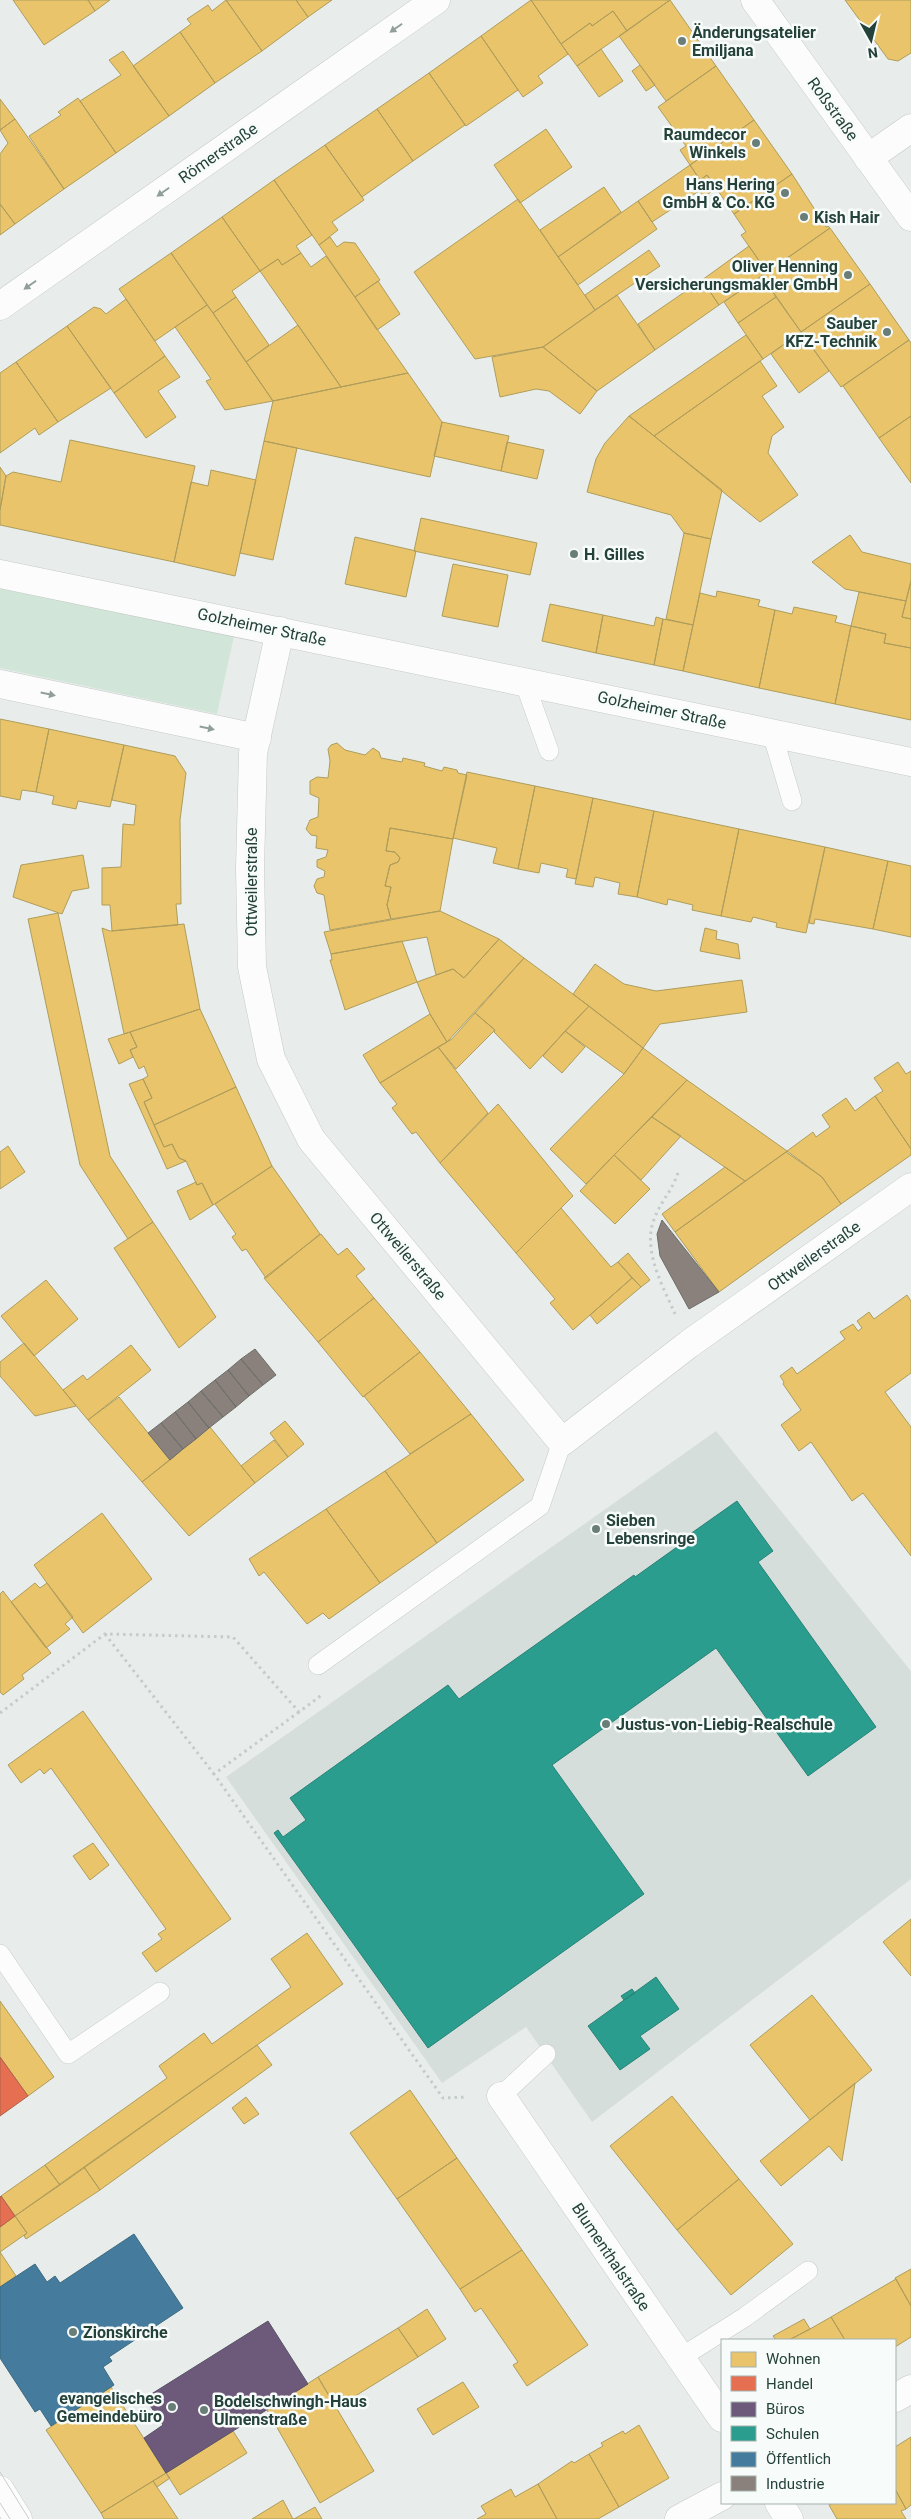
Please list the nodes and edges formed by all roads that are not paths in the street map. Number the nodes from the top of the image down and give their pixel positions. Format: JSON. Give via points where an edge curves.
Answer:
{"nodes":[{"id":1,"x":436,"y":0,"type":"edge"},
{"id":2,"x":755,"y":0,"type":"edge"},
{"id":3,"x":911,"y":128,"type":"edge"},
{"id":4,"x":868,"y":158,"type":"junction"},
{"id":5,"x":911,"y":217,"type":"edge"},
{"id":6,"x":0,"y":306,"type":"edge"},
{"id":7,"x":0,"y":574,"type":"edge"},
{"id":8,"x":280,"y":631,"type":"junction"},
{"id":9,"x":524,"y":682,"type":"junction"},
{"id":10,"x":0,"y":684,"type":"edge"},
{"id":11,"x":772,"y":733,"type":"junction"},
{"id":12,"x":257,"y":738,"type":"junction"},
{"id":13,"x":549,"y":751,"type":"dead end"},
{"id":14,"x":911,"y":762,"type":"edge"},
{"id":15,"x":792,"y":801,"type":"dead end"},
{"id":16,"x":911,"y":1187,"type":"edge"},
{"id":17,"x":562,"y":1442,"type":"junction"},
{"id":18,"x":318,"y":1665,"type":"dead end"},
{"id":19,"x":0,"y":1954,"type":"edge"},
{"id":20,"x":160,"y":1992,"type":"dead end"},
{"id":21,"x":546,"y":2054,"type":"dead end"},
{"id":22,"x":501,"y":2096,"type":"joint"},
{"id":23,"x":808,"y":2271,"type":"dead end"},
{"id":24,"x":680,"y":2358,"type":"junction"},
{"id":25,"x":911,"y":2389,"type":"edge"},
{"id":26,"x":896,"y":2397,"type":"edge"},
{"id":27,"x":721,"y":2417,"type":"edge"},
{"id":28,"x":0,"y":2490,"type":"edge"},
{"id":29,"x":721,"y":2497,"type":"edge"},
{"id":30,"x":780,"y":2504,"type":"edge"},
{"id":31,"x":18,"y":2519,"type":"edge"},
{"id":32,"x":679,"y":2519,"type":"edge"},
{"id":33,"x":790,"y":2519,"type":"edge"}],
"edges":[{"from":1,"to":6,"type":"street","name":"Römerstraße","one_way":true},
{"from":2,"to":4,"type":"street","name":"Roßstraße"},
{"from":3,"to":4,"type":"street"},
{"from":4,"to":5,"type":"street","name":"Roßstraße"},
{"from":7,"to":8,"type":"street","name":"Golzheimer Straße"},
{"from":8,"to":9,"type":"street","name":"Golzheimer Straße"},
{"from":8,"to":12,"type":"street","name":"Ottweilerstraße"},
{"from":9,"to":11,"type":"street","name":"Golzheimer Straße"},
{"from":9,"to":13,"type":"lane"},
{"from":10,"to":12,"type":"street","one_way":true},
{"from":11,"to":14,"type":"street","name":"Golzheimer Straße"},
{"from":11,"to":15,"type":"lane"},
{"from":12,"to":17,"type":"street","name":"Ottweilerstraße","via":[[252,772],[252,967],[271,1059],[311,1139]]},
{"from":16,"to":17,"type":"street","name":"Ottweilerstraße","via":[[689,1344]]},
{"from":17,"to":18,"type":"lane","via":[[540,1506]]},
{"from":19,"to":20,"type":"lane","via":[[68,2054]]},
{"from":21,"to":22,"type":"lane"},
{"from":22,"to":24,"type":"street","name":"Blumenthalstraße"},
{"from":23,"to":24,"type":"lane","via":[[745,2317]]},
{"from":24,"to":27,"type":"street","name":"Blumenthalstraße"},
{"from":25,"to":26,"type":"street"},
{"from":28,"to":31,"type":"street"},
{"from":29,"to":32,"type":"street"},
{"from":30,"to":33,"type":"street"}]}
